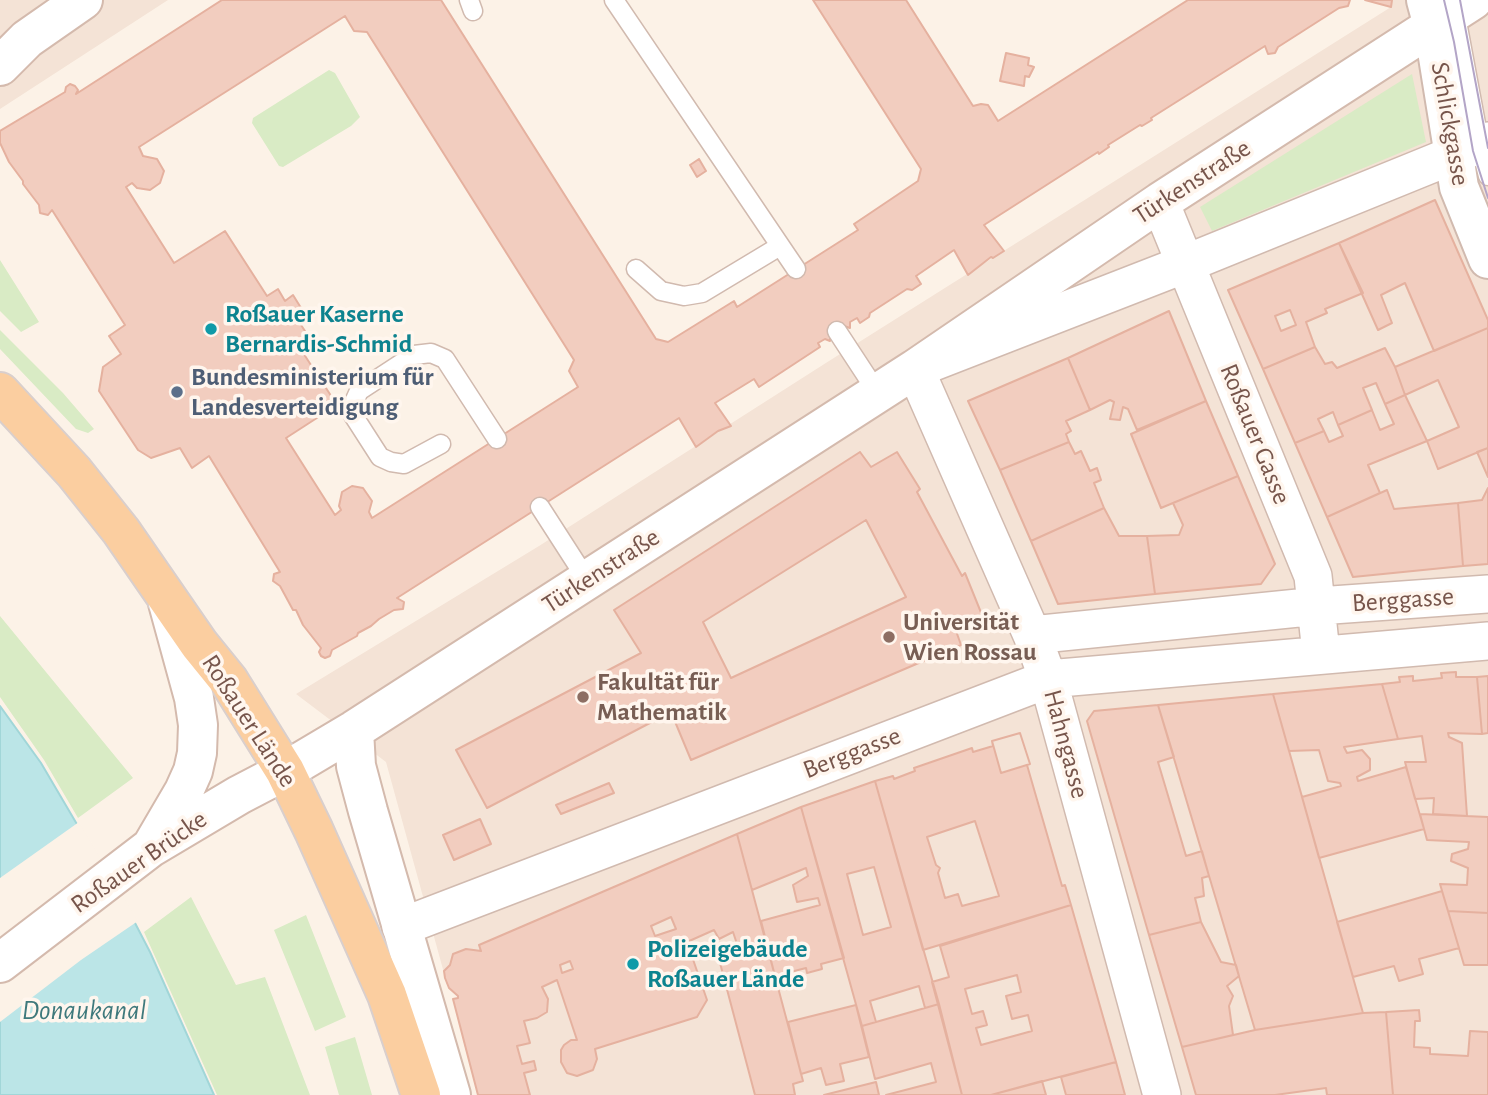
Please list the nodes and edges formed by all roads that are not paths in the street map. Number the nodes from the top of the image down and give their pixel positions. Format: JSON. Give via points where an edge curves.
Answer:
{"nodes":[{"id":1,"x":83,"y":0,"type":"edge"},
{"id":2,"x":614,"y":0,"type":"edge"},
{"id":3,"x":1448,"y":7,"type":"edge"},
{"id":4,"x":13,"y":47,"type":"edge"},
{"id":5,"x":0,"y":66,"type":"edge"},
{"id":6,"x":1478,"y":154,"type":"edge"},
{"id":7,"x":1160,"y":202,"type":"junction"},
{"id":8,"x":780,"y":246,"type":"junction"},
{"id":9,"x":1488,"y":259,"type":"edge"},
{"id":10,"x":1185,"y":264,"type":"junction"},
{"id":11,"x":636,"y":269,"type":"dead end"},
{"id":12,"x":796,"y":269,"type":"dead end"},
{"id":13,"x":837,"y":331,"type":"dead end"},
{"id":14,"x":915,"y":369,"type":"junction"},
{"id":15,"x":0,"y":392,"type":"edge"},
{"id":16,"x":877,"y":392,"type":"junction"},
{"id":17,"x":497,"y":439,"type":"dead end"},
{"id":18,"x":441,"y":443,"type":"dead end"},
{"id":19,"x":540,"y":508,"type":"dead end"},
{"id":20,"x":587,"y":580,"type":"junction"},
{"id":21,"x":1488,"y":594,"type":"edge"},
{"id":22,"x":166,"y":596,"type":"junction"},
{"id":23,"x":1318,"y":606,"type":"junction"},
{"id":24,"x":1032,"y":635,"type":"junction"},
{"id":25,"x":1488,"y":641,"type":"edge"},
{"id":26,"x":1321,"y":654,"type":"junction"},
{"id":27,"x":1048,"y":678,"type":"junction"},
{"id":28,"x":354,"y":730,"type":"junction"},
{"id":29,"x":285,"y":771,"type":"junction"},
{"id":30,"x":184,"y":813,"type":"junction"},
{"id":31,"x":401,"y":927,"type":"junction"},
{"id":32,"x":0,"y":963,"type":"edge"},
{"id":33,"x":421,"y":1095,"type":"edge"},
{"id":34,"x":451,"y":1095,"type":"edge"},
{"id":35,"x":1162,"y":1095,"type":"edge"}],
"edges":[{"from":1,"to":4,"type":"main road"},
{"from":2,"to":8,"type":"lane"},
{"from":3,"to":6,"type":"main road","name":"Schlickgasse"},
{"from":3,"to":7,"type":"main road","name":"Türkenstraße"},
{"from":4,"to":5,"type":"main road"},
{"from":6,"to":9,"type":"main road","name":"Schlickgasse","via":[[1459,187]]},
{"from":6,"to":10,"type":"street","name":"Türkenstraße"},
{"from":7,"to":10,"type":"street"},
{"from":7,"to":14,"type":"main road","name":"Türkenstraße"},
{"from":8,"to":11,"type":"lane","via":[[702,293],[684,296],[662,291]]},
{"from":8,"to":12,"type":"lane"},
{"from":10,"to":14,"type":"street","name":"Türkenstraße"},
{"from":10,"to":23,"type":"street","name":"Roßauer Gasse","via":[[1313,576]]},
{"from":13,"to":16,"type":"lane"},
{"from":14,"to":16,"type":"main road","name":"Türkenstraße"},
{"from":14,"to":24,"type":"street","name":"Hahngasse"},
{"from":15,"to":22,"type":"main road","name":"Roßauer Lände","via":[[74,472]]},
{"from":16,"to":20,"type":"main road","name":"Türkenstraße"},
{"from":17,"to":18,"type":"lane","via":[[445,359],[431,353],[414,355],[359,391],[353,415],[380,457],[404,464]]},
{"from":19,"to":20,"type":"lane"},
{"from":20,"to":28,"type":"main road","name":"Türkenstraße"},
{"from":21,"to":23,"type":"street","name":"Berggasse"},
{"from":22,"to":29,"type":"main road","name":"Roßauer Lände","via":[[229,681]]},
{"from":22,"to":30,"type":"main road","via":[[198,725]]},
{"from":23,"to":24,"type":"street","name":"Berggasse"},
{"from":23,"to":26,"type":"street","name":"Berggasse"},
{"from":24,"to":27,"type":"street","name":"Hahngasse"},
{"from":25,"to":26,"type":"street","name":"Berggasse"},
{"from":26,"to":27,"type":"street","name":"Berggasse"},
{"from":27,"to":31,"type":"street","name":"Berggasse"},
{"from":27,"to":35,"type":"street","name":"Hahngasse"},
{"from":28,"to":29,"type":"main road","name":"Türkenstraße"},
{"from":28,"to":31,"type":"main road","via":[[356,766]]},
{"from":29,"to":30,"type":"main road","name":"Roßauer Brücke","via":[[239,795]]},
{"from":29,"to":33,"type":"main road","name":"Roßauer Lände","via":[[387,995]]},
{"from":30,"to":32,"type":"main road","name":"Roßauer Brücke","via":[[150,849]]},
{"from":31,"to":34,"type":"main road"}]}
